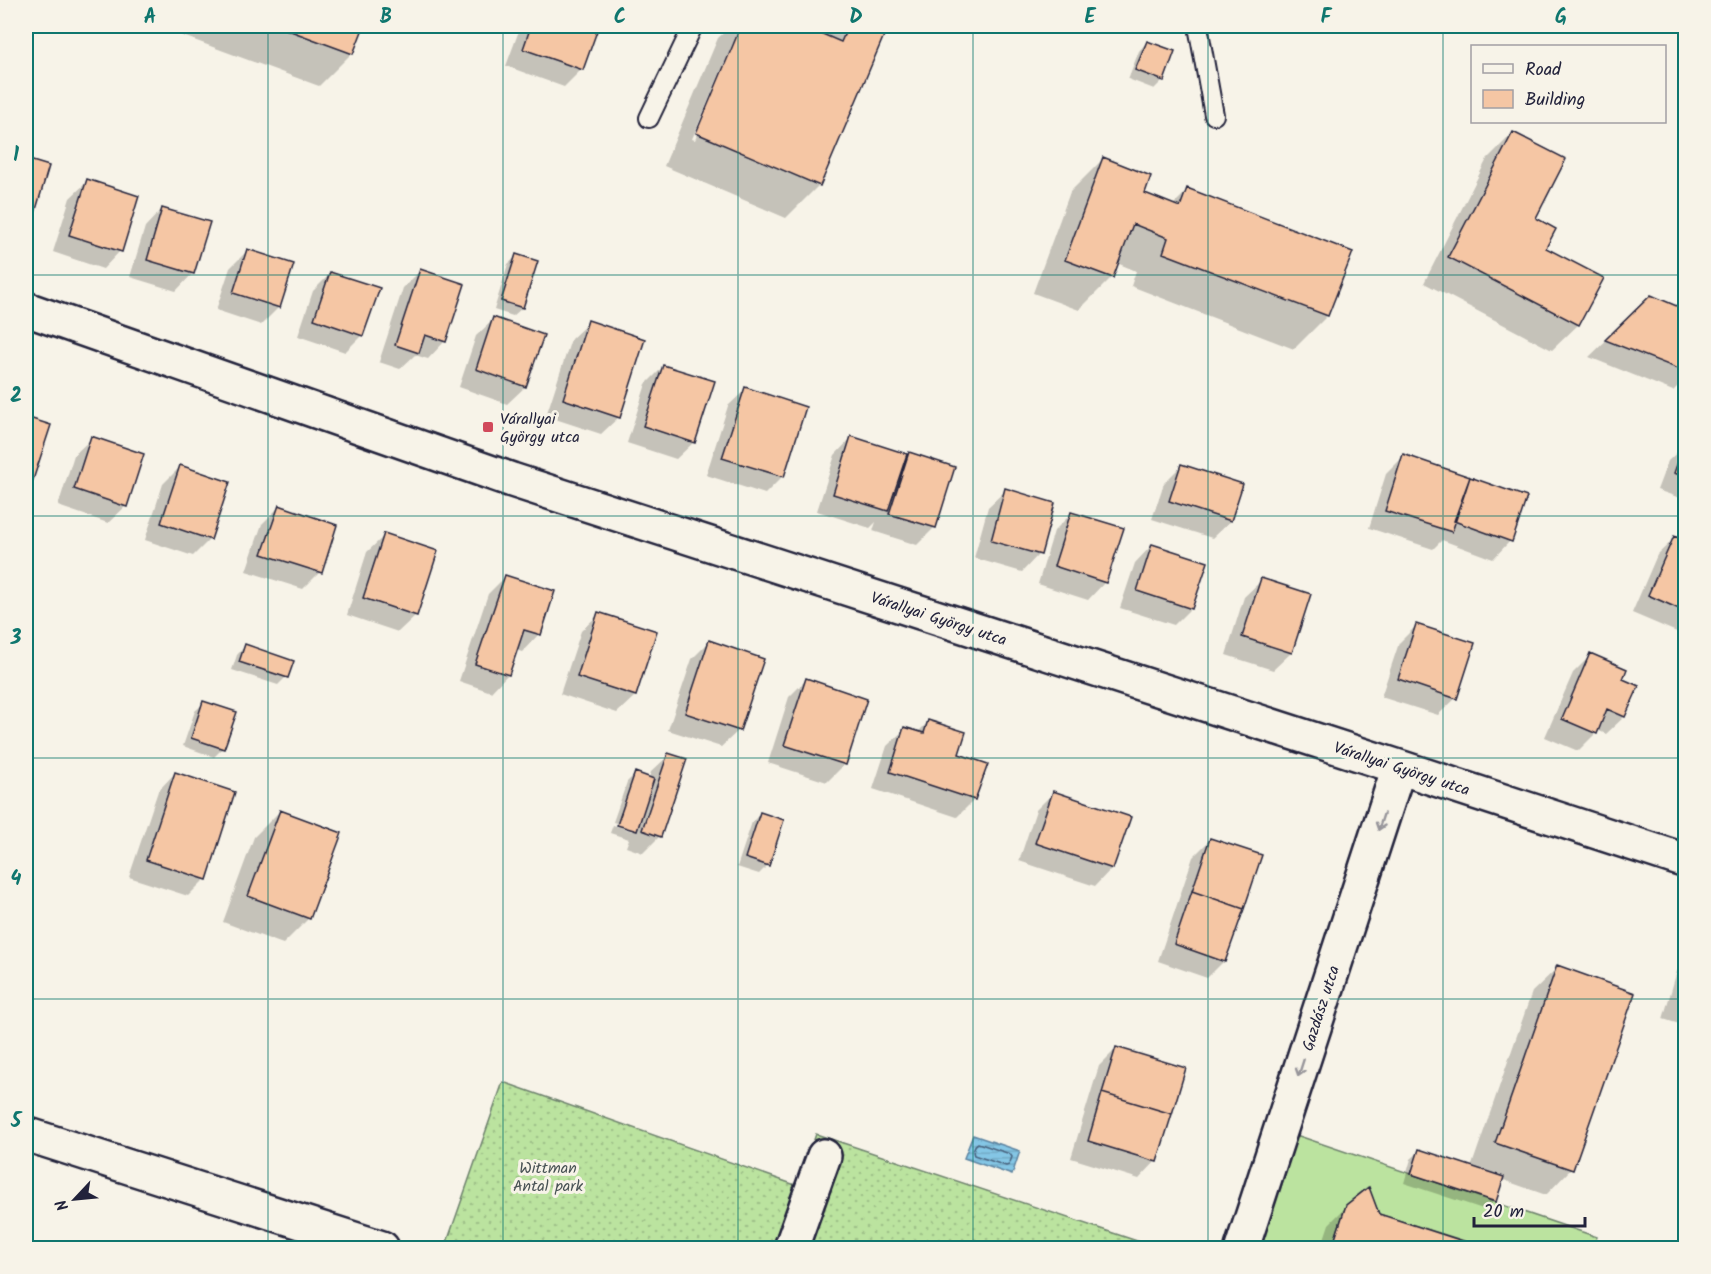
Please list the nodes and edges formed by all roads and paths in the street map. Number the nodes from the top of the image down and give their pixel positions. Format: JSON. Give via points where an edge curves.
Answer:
{"nodes":[{"id":1,"x":693,"y":26,"type":"edge"},
{"id":2,"x":1198,"y":26,"type":"edge"},
{"id":3,"x":1214,"y":115,"type":"dead end"},
{"id":4,"x":650,"y":118,"type":"dead end"},
{"id":5,"x":26,"y":309,"type":"edge"},
{"id":6,"x":1399,"y":767,"type":"junction"},
{"id":7,"x":1686,"y":861,"type":"edge"},
{"id":8,"x":26,"y":1134,"type":"edge"},
{"id":9,"x":824,"y":1156,"type":"dead end"},
{"id":10,"x":382,"y":1248,"type":"edge"},
{"id":11,"x":791,"y":1248,"type":"edge"},
{"id":12,"x":1242,"y":1248,"type":"edge"}],
"edges":[{"from":1,"to":4,"type":"lane"},
{"from":2,"to":3,"type":"lane"},
{"from":5,"to":6,"type":"street","name":"Várallyai György utca","via":[[512,480]]},
{"from":6,"to":7,"type":"street","name":"Várallyai György utca"},
{"from":6,"to":12,"type":"street","name":"Gazdász utca","one_way":true},
{"from":8,"to":10,"type":"street"},
{"from":9,"to":11,"type":"street"}]}
